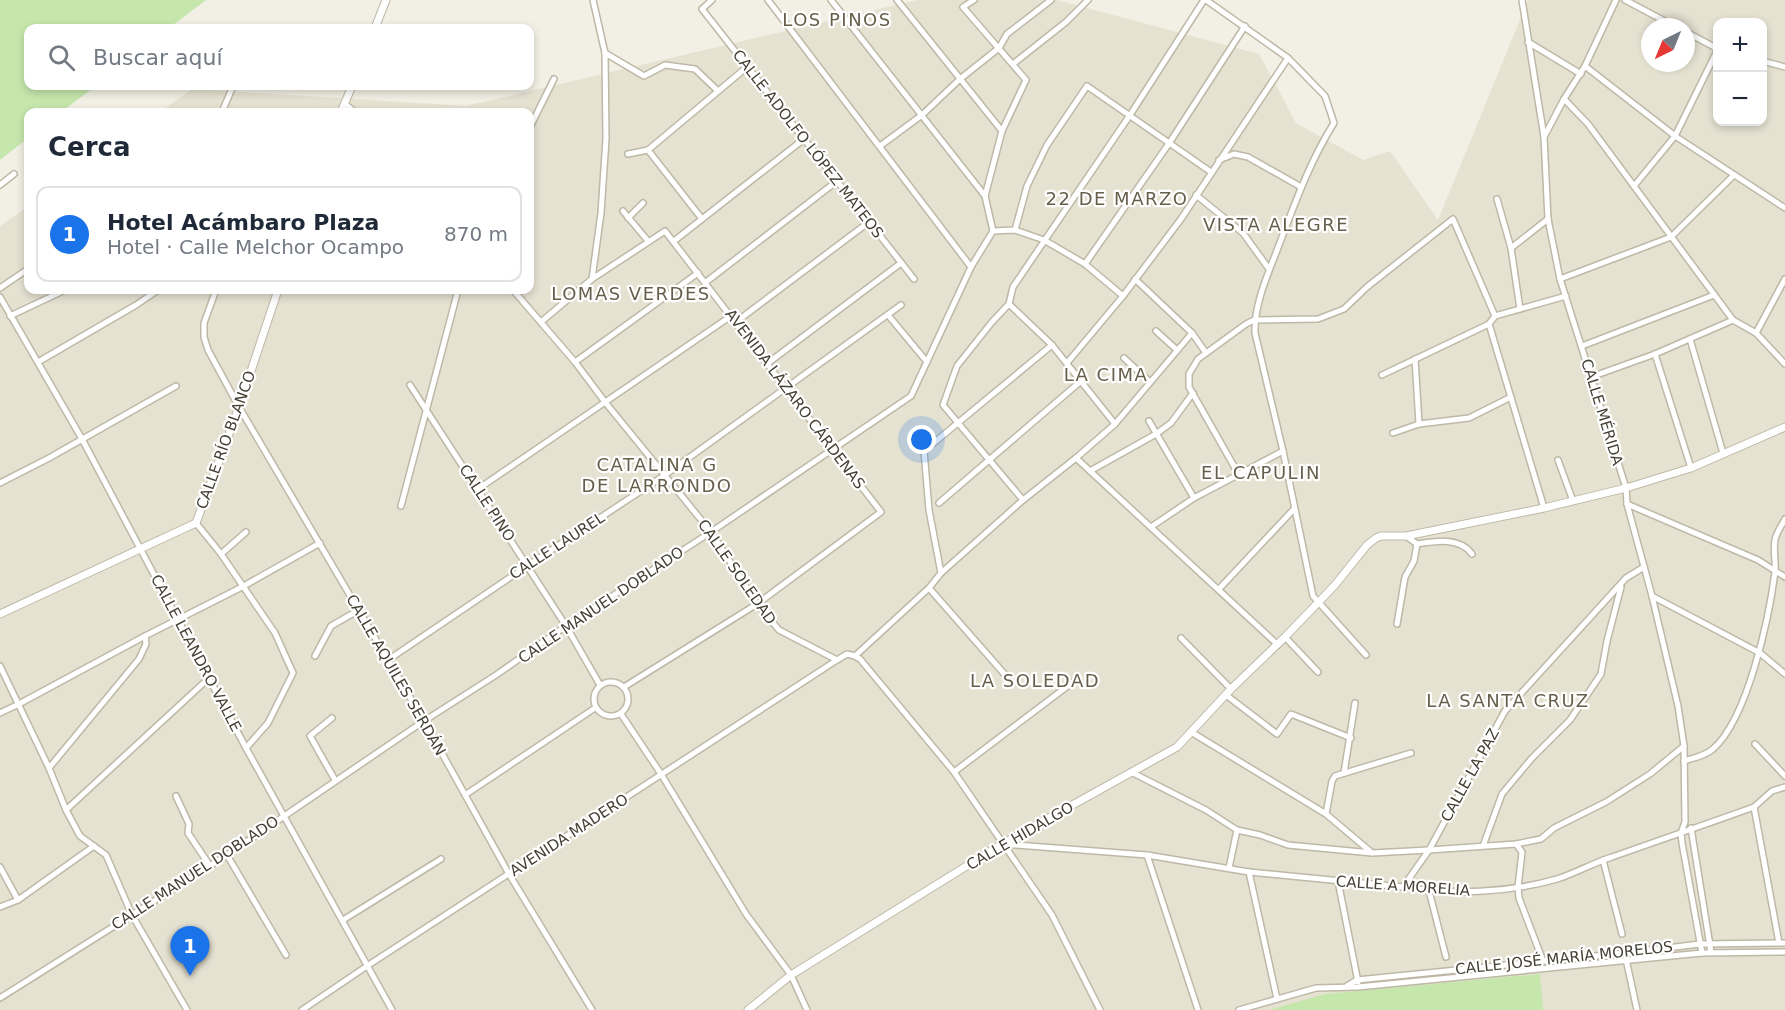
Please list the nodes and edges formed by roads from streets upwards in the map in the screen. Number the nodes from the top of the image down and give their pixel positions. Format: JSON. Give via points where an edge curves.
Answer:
{"nodes":[{"id":1,"x":386,"y":0,"type":"edge"},
{"id":2,"x":593,"y":0,"type":"edge"},
{"id":3,"x":712,"y":0,"type":"edge"},
{"id":4,"x":768,"y":0,"type":"edge"},
{"id":5,"x":831,"y":0,"type":"edge"},
{"id":6,"x":897,"y":0,"type":"edge"},
{"id":7,"x":974,"y":0,"type":"edge"},
{"id":8,"x":1051,"y":0,"type":"edge"},
{"id":9,"x":1088,"y":0,"type":"edge"},
{"id":10,"x":1205,"y":0,"type":"edge"},
{"id":11,"x":1522,"y":0,"type":"edge"},
{"id":12,"x":1616,"y":0,"type":"edge"},
{"id":13,"x":1624,"y":0,"type":"edge"},
{"id":14,"x":1659,"y":18,"type":"edge"},
{"id":15,"x":377,"y":24,"type":"edge"},
{"id":16,"x":1245,"y":26,"type":"junction"},
{"id":17,"x":1695,"y":37,"type":"edge"},
{"id":18,"x":1527,"y":42,"type":"junction"},
{"id":19,"x":1713,"y":46,"type":"edge"},
{"id":20,"x":999,"y":48,"type":"junction"},
{"id":21,"x":604,"y":53,"type":"junction"},
{"id":22,"x":1288,"y":58,"type":"junction"},
{"id":23,"x":1713,"y":59,"type":"edge"},
{"id":24,"x":1767,"y":63,"type":"edge"},
{"id":25,"x":1013,"y":64,"type":"junction"},
{"id":26,"x":1586,"y":66,"type":"junction"},
{"id":27,"x":747,"y":67,"type":"junction"},
{"id":28,"x":1785,"y":68,"type":"edge"},
{"id":29,"x":1581,"y":74,"type":"junction"},
{"id":30,"x":554,"y":79,"type":"dead end"},
{"id":31,"x":960,"y":79,"type":"junction"},
{"id":32,"x":231,"y":90,"type":"edge"},
{"id":33,"x":350,"y":90,"type":"edge"},
{"id":34,"x":718,"y":91,"type":"junction"},
{"id":35,"x":1564,"y":99,"type":"junction"},
{"id":36,"x":345,"y":104,"type":"junction"},
{"id":37,"x":224,"y":108,"type":"edge"},
{"id":38,"x":343,"y":108,"type":"edge"},
{"id":39,"x":350,"y":108,"type":"edge"},
{"id":40,"x":922,"y":115,"type":"junction"},
{"id":41,"x":1130,"y":115,"type":"junction"},
{"id":42,"x":534,"y":119,"type":"edge"},
{"id":43,"x":1002,"y":131,"type":"junction"},
{"id":44,"x":1675,"y":136,"type":"junction"},
{"id":45,"x":1544,"y":137,"type":"junction"},
{"id":46,"x":804,"y":139,"type":"junction"},
{"id":47,"x":1170,"y":142,"type":"junction"},
{"id":48,"x":880,"y":146,"type":"junction"},
{"id":49,"x":648,"y":150,"type":"junction"},
{"id":50,"x":628,"y":154,"type":"dead end"},
{"id":51,"x":1219,"y":160,"type":"junction"},
{"id":52,"x":1211,"y":172,"type":"junction"},
{"id":53,"x":14,"y":174,"type":"dead end"},
{"id":54,"x":1734,"y":176,"type":"junction"},
{"id":55,"x":837,"y":181,"type":"junction"},
{"id":56,"x":0,"y":185,"type":"edge"},
{"id":57,"x":1634,"y":186,"type":"junction"},
{"id":58,"x":1301,"y":187,"type":"junction"},
{"id":59,"x":1196,"y":195,"type":"junction"},
{"id":60,"x":986,"y":196,"type":"junction"},
{"id":61,"x":1497,"y":199,"type":"dead end"},
{"id":62,"x":643,"y":203,"type":"dead end"},
{"id":63,"x":1785,"y":208,"type":"edge"},
{"id":64,"x":623,"y":211,"type":"dead end"},
{"id":65,"x":628,"y":218,"type":"junction"},
{"id":66,"x":702,"y":219,"type":"junction"},
{"id":67,"x":1548,"y":219,"type":"junction"},
{"id":68,"x":869,"y":222,"type":"junction"},
{"id":69,"x":1012,"y":230,"type":"junction"},
{"id":70,"x":995,"y":231,"type":"junction"},
{"id":71,"x":1671,"y":237,"type":"junction"},
{"id":72,"x":1044,"y":240,"type":"junction"},
{"id":73,"x":648,"y":241,"type":"junction"},
{"id":74,"x":674,"y":241,"type":"junction"},
{"id":75,"x":1511,"y":248,"type":"junction"},
{"id":76,"x":901,"y":263,"type":"junction"},
{"id":77,"x":1085,"y":264,"type":"junction"},
{"id":78,"x":971,"y":267,"type":"junction"},
{"id":79,"x":1269,"y":269,"type":"junction"},
{"id":80,"x":24,"y":272,"type":"edge"},
{"id":81,"x":698,"y":273,"type":"junction"},
{"id":82,"x":592,"y":279,"type":"junction"},
{"id":83,"x":914,"y":279,"type":"dead end"},
{"id":84,"x":1135,"y":279,"type":"junction"},
{"id":85,"x":1560,"y":279,"type":"junction"},
{"id":86,"x":1785,"y":279,"type":"edge"},
{"id":87,"x":706,"y":282,"type":"junction"},
{"id":88,"x":0,"y":288,"type":"edge"},
{"id":89,"x":57,"y":294,"type":"edge"},
{"id":90,"x":152,"y":294,"type":"edge"},
{"id":91,"x":215,"y":294,"type":"edge"},
{"id":92,"x":277,"y":294,"type":"edge"},
{"id":93,"x":456,"y":294,"type":"edge"},
{"id":94,"x":516,"y":294,"type":"edge"},
{"id":95,"x":1123,"y":296,"type":"junction"},
{"id":96,"x":1714,"y":296,"type":"junction"},
{"id":97,"x":0,"y":297,"type":"edge"},
{"id":98,"x":1566,"y":297,"type":"junction"},
{"id":99,"x":1009,"y":304,"type":"junction"},
{"id":100,"x":901,"y":305,"type":"dead end"},
{"id":101,"x":3,"y":308,"type":"edge"},
{"id":102,"x":1520,"y":309,"type":"junction"},
{"id":103,"x":888,"y":315,"type":"junction"},
{"id":104,"x":10,"y":316,"type":"junction"},
{"id":105,"x":731,"y":316,"type":"junction"},
{"id":106,"x":1495,"y":316,"type":"junction"},
{"id":107,"x":1254,"y":320,"type":"junction"},
{"id":108,"x":1733,"y":320,"type":"junction"},
{"id":109,"x":541,"y":322,"type":"junction"},
{"id":110,"x":736,"y":322,"type":"junction"},
{"id":111,"x":1489,"y":324,"type":"junction"},
{"id":112,"x":1156,"y":331,"type":"dead end"},
{"id":113,"x":1191,"y":333,"type":"junction"},
{"id":114,"x":1756,"y":333,"type":"junction"},
{"id":115,"x":1690,"y":339,"type":"junction"},
{"id":116,"x":1052,"y":345,"type":"junction"},
{"id":117,"x":1582,"y":346,"type":"junction"},
{"id":118,"x":1177,"y":350,"type":"junction"},
{"id":119,"x":1206,"y":353,"type":"junction"},
{"id":120,"x":1654,"y":354,"type":"junction"},
{"id":121,"x":1124,"y":358,"type":"dead end"},
{"id":122,"x":1415,"y":359,"type":"junction"},
{"id":123,"x":38,"y":362,"type":"junction"},
{"id":124,"x":575,"y":362,"type":"junction"},
{"id":125,"x":927,"y":362,"type":"junction"},
{"id":126,"x":768,"y":363,"type":"junction"},
{"id":127,"x":1067,"y":363,"type":"junction"},
{"id":128,"x":1785,"y":364,"type":"edge"},
{"id":129,"x":1382,"y":375,"type":"dead end"},
{"id":130,"x":1591,"y":377,"type":"junction"},
{"id":131,"x":1081,"y":381,"type":"junction"},
{"id":132,"x":1150,"y":382,"type":"junction"},
{"id":133,"x":410,"y":385,"type":"dead end"},
{"id":134,"x":176,"y":386,"type":"dead end"},
{"id":135,"x":787,"y":388,"type":"junction"},
{"id":136,"x":1193,"y":393,"type":"junction"},
{"id":137,"x":1511,"y":397,"type":"junction"},
{"id":138,"x":605,"y":402,"type":"junction"},
{"id":139,"x":239,"y":407,"type":"junction"},
{"id":140,"x":427,"y":410,"type":"junction"},
{"id":141,"x":1149,"y":421,"type":"dead end"},
{"id":142,"x":959,"y":423,"type":"junction"},
{"id":143,"x":1115,"y":424,"type":"junction"},
{"id":144,"x":1419,"y":424,"type":"junction"},
{"id":145,"x":1785,"y":426,"type":"edge"},
{"id":146,"x":1393,"y":433,"type":"dead end"},
{"id":147,"x":1156,"y":434,"type":"junction"},
{"id":148,"x":82,"y":439,"type":"junction"},
{"id":149,"x":833,"y":449,"type":"junction"},
{"id":150,"x":1283,"y":451,"type":"junction"},
{"id":151,"x":1723,"y":453,"type":"junction"},
{"id":152,"x":1076,"y":458,"type":"junction"},
{"id":153,"x":990,"y":460,"type":"junction"},
{"id":154,"x":1558,"y":460,"type":"dead end"},
{"id":155,"x":1692,"y":468,"type":"junction"},
{"id":156,"x":1090,"y":471,"type":"junction"},
{"id":157,"x":665,"y":475,"type":"junction"},
{"id":158,"x":1239,"y":475,"type":"junction"},
{"id":159,"x":0,"y":483,"type":"edge"},
{"id":160,"x":1626,"y":488,"type":"junction"},
{"id":161,"x":478,"y":489,"type":"junction"},
{"id":162,"x":1194,"y":498,"type":"junction"},
{"id":163,"x":1023,"y":500,"type":"junction"},
{"id":164,"x":1573,"y":501,"type":"junction"},
{"id":165,"x":939,"y":503,"type":"dead end"},
{"id":166,"x":1627,"y":504,"type":"junction"},
{"id":167,"x":401,"y":506,"type":"dead end"},
{"id":168,"x":1544,"y":508,"type":"junction"},
{"id":169,"x":1294,"y":509,"type":"junction"},
{"id":170,"x":1785,"y":519,"type":"edge"},
{"id":171,"x":196,"y":523,"type":"junction"},
{"id":172,"x":1151,"y":528,"type":"junction"},
{"id":173,"x":246,"y":532,"type":"dead end"},
{"id":174,"x":711,"y":532,"type":"junction"},
{"id":175,"x":1406,"y":536,"type":"junction"},
{"id":176,"x":320,"y":543,"type":"junction"},
{"id":177,"x":1417,"y":544,"type":"junction"},
{"id":178,"x":142,"y":548,"type":"junction"},
{"id":179,"x":221,"y":554,"type":"junction"},
{"id":180,"x":1472,"y":554,"type":"dead end"},
{"id":181,"x":527,"y":566,"type":"junction"},
{"id":182,"x":1644,"y":567,"type":"junction"},
{"id":183,"x":1775,"y":571,"type":"junction"},
{"id":184,"x":941,"y":573,"type":"junction"},
{"id":185,"x":1626,"y":578,"type":"junction"},
{"id":186,"x":1785,"y":578,"type":"edge"},
{"id":187,"x":242,"y":587,"type":"junction"},
{"id":188,"x":928,"y":588,"type":"junction"},
{"id":189,"x":1219,"y":589,"type":"junction"},
{"id":190,"x":1652,"y":596,"type":"junction"},
{"id":191,"x":1318,"y":602,"type":"junction"},
{"id":192,"x":757,"y":604,"type":"junction"},
{"id":193,"x":359,"y":610,"type":"junction"},
{"id":194,"x":0,"y":614,"type":"edge"},
{"id":195,"x":178,"y":619,"type":"junction"},
{"id":196,"x":1397,"y":624,"type":"dead end"},
{"id":197,"x":566,"y":626,"type":"junction"},
{"id":198,"x":145,"y":636,"type":"junction"},
{"id":199,"x":1286,"y":637,"type":"junction"},
{"id":200,"x":1181,"y":638,"type":"dead end"},
{"id":201,"x":1278,"y":645,"type":"junction"},
{"id":202,"x":1760,"y":653,"type":"junction"},
{"id":203,"x":1366,"y":655,"type":"dead end"},
{"id":204,"x":315,"y":656,"type":"dead end"},
{"id":205,"x":855,"y":656,"type":"junction"},
{"id":206,"x":388,"y":660,"type":"junction"},
{"id":207,"x":837,"y":660,"type":"junction"},
{"id":208,"x":0,"y":666,"type":"edge"},
{"id":209,"x":1318,"y":672,"type":"dead end"},
{"id":210,"x":1785,"y":674,"type":"edge"},
{"id":211,"x":1007,"y":677,"type":"dead end"},
{"id":212,"x":209,"y":678,"type":"junction"},
{"id":213,"x":1073,"y":682,"type":"dead end"},
{"id":214,"x":600,"y":685,"type":"junction"},
{"id":215,"x":624,"y":687,"type":"junction"},
{"id":216,"x":1228,"y":692,"type":"junction"},
{"id":217,"x":1355,"y":703,"type":"dead end"},
{"id":218,"x":19,"y":704,"type":"junction"},
{"id":219,"x":595,"y":708,"type":"junction"},
{"id":220,"x":0,"y":713,"type":"edge"},
{"id":221,"x":621,"y":714,"type":"junction"},
{"id":222,"x":332,"y":718,"type":"dead end"},
{"id":223,"x":424,"y":721,"type":"junction"},
{"id":224,"x":1191,"y":732,"type":"junction"},
{"id":225,"x":1351,"y":738,"type":"junction"},
{"id":226,"x":1755,"y":744,"type":"dead end"},
{"id":227,"x":1684,"y":746,"type":"junction"},
{"id":228,"x":246,"y":748,"type":"junction"},
{"id":229,"x":1411,"y":753,"type":"dead end"},
{"id":230,"x":1684,"y":761,"type":"junction"},
{"id":231,"x":49,"y":768,"type":"junction"},
{"id":232,"x":954,"y":772,"type":"junction"},
{"id":233,"x":1131,"y":772,"type":"junction"},
{"id":234,"x":661,"y":774,"type":"junction"},
{"id":235,"x":1344,"y":774,"type":"junction"},
{"id":236,"x":1785,"y":776,"type":"edge"},
{"id":237,"x":335,"y":780,"type":"junction"},
{"id":238,"x":1785,"y":787,"type":"edge"},
{"id":239,"x":465,"y":795,"type":"junction"},
{"id":240,"x":176,"y":796,"type":"dead end"},
{"id":241,"x":1754,"y":807,"type":"junction"},
{"id":242,"x":66,"y":810,"type":"junction"},
{"id":243,"x":1326,"y":814,"type":"junction"},
{"id":244,"x":284,"y":816,"type":"junction"},
{"id":245,"x":1685,"y":822,"type":"junction"},
{"id":246,"x":1692,"y":829,"type":"junction"},
{"id":247,"x":1237,"y":830,"type":"junction"},
{"id":248,"x":1681,"y":833,"type":"junction"},
{"id":249,"x":1002,"y":844,"type":"junction"},
{"id":250,"x":1516,"y":844,"type":"junction"},
{"id":251,"x":94,"y":846,"type":"junction"},
{"id":252,"x":1483,"y":846,"type":"junction"},
{"id":253,"x":1429,"y":850,"type":"junction"},
{"id":254,"x":1372,"y":853,"type":"junction"},
{"id":255,"x":227,"y":855,"type":"junction"},
{"id":256,"x":1147,"y":855,"type":"junction"},
{"id":257,"x":441,"y":859,"type":"dead end"},
{"id":258,"x":1603,"y":860,"type":"junction"},
{"id":259,"x":210,"y":866,"type":"junction"},
{"id":260,"x":0,"y":867,"type":"edge"},
{"id":261,"x":1229,"y":868,"type":"junction"},
{"id":262,"x":1249,"y":872,"type":"junction"},
{"id":263,"x":509,"y":874,"type":"junction"},
{"id":264,"x":1338,"y":881,"type":"junction"},
{"id":265,"x":1700,"y":885,"type":"junction"},
{"id":266,"x":1403,"y":887,"type":"junction"},
{"id":267,"x":1518,"y":887,"type":"junction"},
{"id":268,"x":1690,"y":887,"type":"junction"},
{"id":269,"x":1429,"y":891,"type":"junction"},
{"id":270,"x":18,"y":900,"type":"junction"},
{"id":271,"x":0,"y":906,"type":"edge"},
{"id":272,"x":132,"y":915,"type":"junction"},
{"id":273,"x":343,"y":920,"type":"junction"},
{"id":274,"x":1622,"y":934,"type":"dead end"},
{"id":275,"x":1782,"y":943,"type":"edge"},
{"id":276,"x":1700,"y":944,"type":"junction"},
{"id":277,"x":1709,"y":944,"type":"junction"},
{"id":278,"x":1711,"y":952,"type":"junction"},
{"id":279,"x":1785,"y":952,"type":"edge"},
{"id":280,"x":1702,"y":953,"type":"junction"},
{"id":281,"x":286,"y":955,"type":"dead end"},
{"id":282,"x":1446,"y":957,"type":"dead end"},
{"id":283,"x":1626,"y":957,"type":"junction"},
{"id":284,"x":1543,"y":961,"type":"junction"},
{"id":285,"x":367,"y":966,"type":"junction"},
{"id":286,"x":791,"y":975,"type":"junction"},
{"id":287,"x":1357,"y":980,"type":"junction"},
{"id":288,"x":1346,"y":987,"type":"junction"},
{"id":289,"x":1358,"y":987,"type":"junction"},
{"id":290,"x":0,"y":998,"type":"edge"},
{"id":291,"x":1276,"y":999,"type":"junction"},
{"id":292,"x":187,"y":1010,"type":"edge"},
{"id":293,"x":302,"y":1010,"type":"edge"},
{"id":294,"x":392,"y":1010,"type":"edge"},
{"id":295,"x":592,"y":1010,"type":"edge"},
{"id":296,"x":748,"y":1010,"type":"edge"},
{"id":297,"x":807,"y":1010,"type":"edge"},
{"id":298,"x":1100,"y":1010,"type":"edge"},
{"id":299,"x":1198,"y":1010,"type":"edge"},
{"id":300,"x":1239,"y":1010,"type":"edge"},
{"id":301,"x":1637,"y":1010,"type":"edge"}],
"edges":[{"from":1,"to":15,"type":"street"},
{"from":2,"to":21,"type":"street"},
{"from":3,"to":27,"type":"street","name":"CALLE ADOLFO LÓPEZ MATEOS","via":[[702,9]]},
{"from":4,"to":48,"type":"street"},
{"from":5,"to":40,"type":"street"},
{"from":6,"to":31,"type":"street"},
{"from":7,"to":20,"type":"street","via":[[963,7]]},
{"from":8,"to":20,"type":"street","via":[[1007,34]]},
{"from":9,"to":25,"type":"street"},
{"from":10,"to":16,"type":"street"},
{"from":10,"to":41,"type":"street"},
{"from":11,"to":18,"type":"street","name":"CALLE MÉRIDA"},
{"from":12,"to":26,"type":"street"},
{"from":13,"to":14,"type":"street"},
{"from":16,"to":22,"type":"street"},
{"from":16,"to":47,"type":"street"},
{"from":17,"to":19,"type":"street"},
{"from":18,"to":29,"type":"street"},
{"from":18,"to":45,"type":"street","name":"CALLE MÉRIDA"},
{"from":20,"to":25,"type":"street"},
{"from":20,"to":31,"type":"street"},
{"from":21,"to":34,"type":"street","via":[[644,76],[665,65],[694,69]]},
{"from":21,"to":82,"type":"street","via":[[606,139]]},
{"from":22,"to":51,"type":"street"},
{"from":22,"to":58,"type":"street","via":[[1325,96],[1334,123]]},
{"from":23,"to":44,"type":"street"},
{"from":24,"to":28,"type":"street"},
{"from":25,"to":43,"type":"street","via":[[1026,80]]},
{"from":26,"to":29,"type":"street"},
{"from":26,"to":44,"type":"street"},
{"from":27,"to":34,"type":"street"},
{"from":27,"to":46,"type":"street","name":"CALLE ADOLFO LÓPEZ MATEOS"},
{"from":29,"to":35,"type":"street"},
{"from":30,"to":42,"type":"street"},
{"from":31,"to":40,"type":"street"},
{"from":31,"to":43,"type":"street"},
{"from":32,"to":37,"type":"street"},
{"from":33,"to":36,"type":"street"},
{"from":34,"to":49,"type":"street"},
{"from":35,"to":45,"type":"street"},
{"from":35,"to":57,"type":"street","via":[[1588,124]]},
{"from":36,"to":38,"type":"street"},
{"from":36,"to":39,"type":"street"},
{"from":40,"to":48,"type":"street"},
{"from":40,"to":60,"type":"street"},
{"from":41,"to":47,"type":"street"},
{"from":41,"to":69,"type":"street","via":[[1087,86],[1047,145]]},
{"from":41,"to":72,"type":"street"},
{"from":43,"to":60,"type":"street"},
{"from":44,"to":54,"type":"street"},
{"from":44,"to":57,"type":"street"},
{"from":45,"to":67,"type":"street","name":"CALLE MÉRIDA"},
{"from":46,"to":55,"type":"street","name":"CALLE ADOLFO LÓPEZ MATEOS"},
{"from":46,"to":66,"type":"street"},
{"from":47,"to":52,"type":"street"},
{"from":47,"to":77,"type":"street"},
{"from":48,"to":78,"type":"street"},
{"from":49,"to":50,"type":"street"},
{"from":49,"to":66,"type":"street"},
{"from":51,"to":52,"type":"street"},
{"from":51,"to":58,"type":"street","via":[[1234,154],[1248,157]]},
{"from":52,"to":59,"type":"street"},
{"from":53,"to":56,"type":"street"},
{"from":54,"to":63,"type":"street"},
{"from":54,"to":71,"type":"street"},
{"from":55,"to":68,"type":"street","name":"CALLE ADOLFO LÓPEZ MATEOS"},
{"from":55,"to":87,"type":"street"},
{"from":57,"to":71,"type":"street"},
{"from":58,"to":79,"type":"street"},
{"from":59,"to":79,"type":"street","via":[[1243,233]]},
{"from":59,"to":84,"type":"street"},
{"from":60,"to":70,"type":"street"},
{"from":61,"to":75,"type":"street"},
{"from":62,"to":65,"type":"street"},
{"from":64,"to":65,"type":"street"},
{"from":65,"to":73,"type":"street"},
{"from":66,"to":74,"type":"street"},
{"from":67,"to":75,"type":"street"},
{"from":67,"to":85,"type":"street","name":"CALLE MÉRIDA"},
{"from":68,"to":76,"type":"street","name":"CALLE ADOLFO LÓPEZ MATEOS"},
{"from":68,"to":110,"type":"street"},
{"from":69,"to":70,"type":"street"},
{"from":69,"to":72,"type":"street"},
{"from":70,"to":78,"type":"street","name":"CALLE MANUEL DOBLADO"},
{"from":71,"to":85,"type":"street"},
{"from":71,"to":96,"type":"street"},
{"from":72,"to":77,"type":"street"},
{"from":72,"to":99,"type":"street","via":[[1013,287]]},
{"from":73,"to":74,"type":"street","name":"AVENIDA LÁZARO CÁRDENAS","via":[[665,231]]},
{"from":73,"to":82,"type":"street"},
{"from":74,"to":81,"type":"street","name":"AVENIDA LÁZARO CÁRDENAS"},
{"from":75,"to":102,"type":"street"},
{"from":76,"to":83,"type":"street","name":"CALLE ADOLFO LÓPEZ MATEOS"},
{"from":76,"to":126,"type":"street"},
{"from":77,"to":95,"type":"street"},
{"from":78,"to":125,"type":"street","name":"CALLE MANUEL DOBLADO"},
{"from":79,"to":107,"type":"street"},
{"from":80,"to":88,"type":"street"},
{"from":81,"to":87,"type":"street","name":"AVENIDA LÁZARO CÁRDENAS"},
{"from":81,"to":124,"type":"street"},
{"from":82,"to":109,"type":"street"},
{"from":84,"to":95,"type":"street"},
{"from":84,"to":113,"type":"street"},
{"from":85,"to":98,"type":"street","name":"CALLE MÉRIDA"},
{"from":86,"to":114,"type":"street"},
{"from":87,"to":105,"type":"street","name":"AVENIDA LÁZARO CÁRDENAS"},
{"from":89,"to":104,"type":"street"},
{"from":90,"to":123,"type":"street"},
{"from":91,"to":139,"type":"street","name":"CALLE AQUILES SERDÁN","via":[[204,323],[204,337]]},
{"from":92,"to":139,"type":"street","name":"CALLE RÍO BLANCO"},
{"from":93,"to":140,"type":"street"},
{"from":94,"to":109,"type":"street","name":"CALLE SOLEDAD"},
{"from":95,"to":127,"type":"street"},
{"from":96,"to":108,"type":"street"},
{"from":96,"to":117,"type":"street"},
{"from":97,"to":101,"type":"street","name":"CALLE LEANDRO VALLE"},
{"from":98,"to":102,"type":"street"},
{"from":98,"to":117,"type":"street","name":"CALLE MÉRIDA"},
{"from":99,"to":116,"type":"street"},
{"from":99,"to":142,"type":"street","via":[[957,366],[943,405]]},
{"from":100,"to":103,"type":"street","name":"CALLE LAUREL"},
{"from":101,"to":104,"type":"street","name":"CALLE LEANDRO VALLE"},
{"from":102,"to":106,"type":"street"},
{"from":103,"to":125,"type":"street"},
{"from":103,"to":135,"type":"street","name":"CALLE LAUREL"},
{"from":104,"to":123,"type":"street","name":"CALLE LEANDRO VALLE"},
{"from":105,"to":110,"type":"street","name":"AVENIDA LÁZARO CÁRDENAS"},
{"from":105,"to":138,"type":"street"},
{"from":106,"to":107,"type":"street","via":[[1453,219],[1344,309],[1318,319]]},
{"from":106,"to":111,"type":"street"},
{"from":107,"to":119,"type":"street"},
{"from":107,"to":150,"type":"street"},
{"from":108,"to":114,"type":"street"},
{"from":108,"to":115,"type":"street"},
{"from":109,"to":124,"type":"street","name":"CALLE SOLEDAD"},
{"from":110,"to":126,"type":"street","name":"AVENIDA LÁZARO CÁRDENAS"},
{"from":111,"to":122,"type":"street"},
{"from":111,"to":137,"type":"street"},
{"from":112,"to":118,"type":"street"},
{"from":113,"to":118,"type":"street"},
{"from":113,"to":119,"type":"street"},
{"from":114,"to":128,"type":"street"},
{"from":115,"to":120,"type":"street"},
{"from":115,"to":151,"type":"street"},
{"from":116,"to":127,"type":"street"},
{"from":116,"to":142,"type":"street"},
{"from":117,"to":130,"type":"street","name":"CALLE MÉRIDA"},
{"from":118,"to":132,"type":"street"},
{"from":119,"to":136,"type":"street","via":[[1189,374]]},
{"from":120,"to":130,"type":"street"},
{"from":120,"to":155,"type":"street"},
{"from":121,"to":132,"type":"street"},
{"from":122,"to":129,"type":"street"},
{"from":122,"to":144,"type":"street"},
{"from":123,"to":148,"type":"street","name":"CALLE LEANDRO VALLE"},
{"from":124,"to":138,"type":"street","name":"CALLE SOLEDAD"},
{"from":125,"to":149,"type":"street","name":"CALLE MANUEL DOBLADO","via":[[911,396]]},
{"from":126,"to":135,"type":"street","name":"AVENIDA LÁZARO CÁRDENAS"},
{"from":127,"to":131,"type":"street"},
{"from":130,"to":160,"type":"street","name":"CALLE MÉRIDA"},
{"from":131,"to":143,"type":"street"},
{"from":131,"to":153,"type":"street"},
{"from":132,"to":143,"type":"street"},
{"from":133,"to":140,"type":"street","name":"CALLE PINO"},
{"from":134,"to":148,"type":"street"},
{"from":135,"to":149,"type":"street","name":"AVENIDA LÁZARO CÁRDENAS"},
{"from":135,"to":157,"type":"street","name":"CALLE LAUREL"},
{"from":136,"to":147,"type":"street","via":[[1171,423]]},
{"from":136,"to":158,"type":"street"},
{"from":137,"to":144,"type":"street","via":[[1469,418]]},
{"from":137,"to":168,"type":"street"},
{"from":138,"to":157,"type":"street","name":"CALLE SOLEDAD"},
{"from":138,"to":161,"type":"street"},
{"from":139,"to":171,"type":"street","name":"CALLE RÍO BLANCO"},
{"from":139,"to":176,"type":"street","name":"CALLE AQUILES SERDÁN"},
{"from":140,"to":161,"type":"street","name":"CALLE PINO"},
{"from":140,"to":167,"type":"street"},
{"from":141,"to":147,"type":"street"},
{"from":142,"to":153,"type":"street"},
{"from":142,"to":184,"type":"street","via":[[924,451],[929,510]]},
{"from":143,"to":152,"type":"street"},
{"from":144,"to":146,"type":"street"},
{"from":145,"to":151,"type":"street","name":"CALLE HIDALGO"},
{"from":147,"to":156,"type":"street"},
{"from":147,"to":162,"type":"street"},
{"from":148,"to":159,"type":"street"},
{"from":148,"to":178,"type":"street","name":"CALLE LEANDRO VALLE"},
{"from":149,"to":174,"type":"street","name":"CALLE MANUEL DOBLADO"},
{"from":149,"to":192,"type":"street","name":"AVENIDA LÁZARO CÁRDENAS","via":[[881,512]]},
{"from":150,"to":158,"type":"street"},
{"from":150,"to":169,"type":"street"},
{"from":151,"to":155,"type":"street","name":"CALLE HIDALGO"},
{"from":152,"to":156,"type":"street"},
{"from":152,"to":163,"type":"street"},
{"from":153,"to":163,"type":"street"},
{"from":153,"to":165,"type":"street"},
{"from":154,"to":164,"type":"street"},
{"from":155,"to":160,"type":"street","name":"CALLE HIDALGO"},
{"from":156,"to":172,"type":"street"},
{"from":157,"to":174,"type":"street","name":"CALLE SOLEDAD"},
{"from":157,"to":181,"type":"street","name":"CALLE LAUREL"},
{"from":158,"to":162,"type":"street"},
{"from":160,"to":164,"type":"street","name":"CALLE HIDALGO"},
{"from":160,"to":166,"type":"street","name":"CALLE MÉRIDA"},
{"from":161,"to":181,"type":"street","name":"CALLE PINO"},
{"from":162,"to":172,"type":"street"},
{"from":163,"to":184,"type":"street"},
{"from":164,"to":168,"type":"street","name":"CALLE HIDALGO"},
{"from":166,"to":182,"type":"street","name":"CALLE MÉRIDA"},
{"from":166,"to":183,"type":"street","via":[[1758,560]]},
{"from":168,"to":175,"type":"street","name":"CALLE HIDALGO"},
{"from":169,"to":189,"type":"street"},
{"from":169,"to":191,"type":"street","via":[[1313,596]]},
{"from":170,"to":183,"type":"street","via":[[1775,538]]},
{"from":171,"to":178,"type":"street","name":"CALLE RÍO BLANCO"},
{"from":171,"to":179,"type":"street"},
{"from":172,"to":189,"type":"street"},
{"from":173,"to":179,"type":"street"},
{"from":174,"to":192,"type":"street","name":"CALLE SOLEDAD"},
{"from":174,"to":197,"type":"street","name":"CALLE MANUEL DOBLADO"},
{"from":175,"to":177,"type":"street"},
{"from":175,"to":191,"type":"street","name":"CALLE HIDALGO","via":[[1376,538]]},
{"from":176,"to":187,"type":"street"},
{"from":176,"to":193,"type":"street","name":"CALLE AQUILES SERDÁN"},
{"from":177,"to":180,"type":"street","via":[[1451,541],[1467,547]]},
{"from":177,"to":196,"type":"street","via":[[1405,577]]},
{"from":178,"to":194,"type":"street","name":"CALLE RÍO BLANCO"},
{"from":178,"to":195,"type":"street","name":"CALLE LEANDRO VALLE"},
{"from":179,"to":187,"type":"street"},
{"from":181,"to":197,"type":"street","name":"CALLE PINO"},
{"from":181,"to":206,"type":"street","name":"CALLE LAUREL"},
{"from":182,"to":185,"type":"street","name":"CALLE LA PAZ"},
{"from":182,"to":190,"type":"street","name":"CALLE MÉRIDA"},
{"from":183,"to":186,"type":"street"},
{"from":183,"to":202,"type":"street"},
{"from":184,"to":188,"type":"street"},
{"from":185,"to":252,"type":"street","via":[[1601,674],[1570,720],[1502,794]]},
{"from":185,"to":253,"type":"street","name":"CALLE LA PAZ","via":[[1505,711]]},
{"from":187,"to":195,"type":"street"},
{"from":187,"to":228,"type":"street","via":[[275,633],[293,674],[268,723]]},
{"from":188,"to":205,"type":"street"},
{"from":188,"to":211,"type":"street"},
{"from":189,"to":201,"type":"street"},
{"from":190,"to":202,"type":"street"},
{"from":190,"to":227,"type":"street","name":"CALLE MÉRIDA"},
{"from":191,"to":199,"type":"street","name":"CALLE HIDALGO"},
{"from":191,"to":203,"type":"street"},
{"from":192,"to":207,"type":"street","name":"CALLE SOLEDAD","via":[[779,630]]},
{"from":192,"to":215,"type":"street"},
{"from":193,"to":204,"type":"street","via":[[331,626]]},
{"from":193,"to":206,"type":"street","name":"CALLE AQUILES SERDÁN"},
{"from":195,"to":198,"type":"street"},
{"from":195,"to":212,"type":"street","name":"CALLE LEANDRO VALLE"},
{"from":197,"to":214,"type":"street","name":"CALLE PINO"},
{"from":197,"to":223,"type":"street","name":"CALLE MANUEL DOBLADO"},
{"from":198,"to":218,"type":"street"},
{"from":198,"to":231,"type":"street","via":[[139,659]]},
{"from":199,"to":201,"type":"street","name":"CALLE HIDALGO"},
{"from":199,"to":209,"type":"street"},
{"from":200,"to":216,"type":"street"},
{"from":201,"to":216,"type":"street","name":"CALLE HIDALGO"},
{"from":202,"to":210,"type":"street"},
{"from":202,"to":230,"type":"street","via":[[1724,739],[1712,751]]},
{"from":205,"to":207,"type":"street","via":[[847,654]]},
{"from":205,"to":232,"type":"street"},
{"from":206,"to":223,"type":"street","name":"CALLE AQUILES SERDÁN"},
{"from":207,"to":234,"type":"street","name":"AVENIDA MADERO"},
{"from":208,"to":218,"type":"street"},
{"from":212,"to":228,"type":"street","name":"CALLE LEANDRO VALLE"},
{"from":212,"to":242,"type":"street"},
{"from":213,"to":232,"type":"street"},
{"from":214,"to":215,"type":"street","via":[[612,681]]},
{"from":214,"to":219,"type":"street","via":[[593,696]]},
{"from":215,"to":221,"type":"street","via":[[629,701]]},
{"from":216,"to":224,"type":"street","name":"CALLE HIDALGO"},
{"from":216,"to":225,"type":"street","via":[[1277,734],[1292,714]]},
{"from":217,"to":225,"type":"street"},
{"from":218,"to":220,"type":"street"},
{"from":218,"to":231,"type":"street"},
{"from":219,"to":221,"type":"street","via":[[607,717]]},
{"from":219,"to":239,"type":"street"},
{"from":221,"to":234,"type":"street"},
{"from":222,"to":237,"type":"street","via":[[310,736]]},
{"from":223,"to":237,"type":"street","name":"CALLE MANUEL DOBLADO"},
{"from":223,"to":239,"type":"street","name":"CALLE AQUILES SERDÁN"},
{"from":224,"to":233,"type":"street","name":"CALLE HIDALGO","via":[[1177,747]]},
{"from":224,"to":243,"type":"street"},
{"from":225,"to":235,"type":"street"},
{"from":226,"to":236,"type":"street"},
{"from":227,"to":230,"type":"street","name":"CALLE MÉRIDA"},
{"from":227,"to":250,"type":"street","via":[[1606,802],[1554,828],[1541,839]]},
{"from":228,"to":244,"type":"street","name":"CALLE LEANDRO VALLE"},
{"from":229,"to":235,"type":"street"},
{"from":230,"to":245,"type":"street","name":"CALLE MÉRIDA"},
{"from":231,"to":242,"type":"street"},
{"from":232,"to":249,"type":"street"},
{"from":233,"to":247,"type":"street"},
{"from":233,"to":249,"type":"street","name":"CALLE HIDALGO"},
{"from":234,"to":263,"type":"street","name":"AVENIDA MADERO"},
{"from":234,"to":286,"type":"street","via":[[746,914]]},
{"from":235,"to":243,"type":"street","via":[[1332,781]]},
{"from":237,"to":244,"type":"street","name":"CALLE MANUEL DOBLADO"},
{"from":238,"to":241,"type":"street","name":"CALLE A MORELIA","via":[[1772,791]]},
{"from":239,"to":263,"type":"street","name":"CALLE AQUILES SERDÁN"},
{"from":240,"to":259,"type":"street","via":[[189,824],[188,833]]},
{"from":241,"to":246,"type":"street","name":"CALLE A MORELIA"},
{"from":241,"to":275,"type":"street"},
{"from":242,"to":251,"type":"street","via":[[80,837]]},
{"from":243,"to":254,"type":"street"},
{"from":244,"to":255,"type":"street","name":"CALLE MANUEL DOBLADO"},
{"from":244,"to":273,"type":"street","name":"CALLE LEANDRO VALLE"},
{"from":245,"to":246,"type":"street"},
{"from":245,"to":248,"type":"street","name":"CALLE MÉRIDA"},
{"from":246,"to":248,"type":"street","name":"CALLE A MORELIA"},
{"from":246,"to":265,"type":"street"},
{"from":247,"to":254,"type":"street","via":[[1288,845]]},
{"from":247,"to":261,"type":"street"},
{"from":248,"to":258,"type":"street","name":"CALLE A MORELIA"},
{"from":248,"to":268,"type":"street","name":"CALLE MÉRIDA"},
{"from":249,"to":256,"type":"street","name":"CALLE A MORELIA"},
{"from":249,"to":286,"type":"street","name":"CALLE HIDALGO"},
{"from":249,"to":298,"type":"street","via":[[1052,915]]},
{"from":250,"to":252,"type":"street"},
{"from":250,"to":267,"type":"street","via":[[1522,852]]},
{"from":251,"to":270,"type":"street"},
{"from":251,"to":272,"type":"street","via":[[106,855]]},
{"from":252,"to":253,"type":"street"},
{"from":253,"to":254,"type":"street"},
{"from":253,"to":266,"type":"street","name":"CALLE LA PAZ"},
{"from":255,"to":259,"type":"street","name":"CALLE MANUEL DOBLADO"},
{"from":255,"to":281,"type":"street"},
{"from":256,"to":261,"type":"street","name":"CALLE A MORELIA"},
{"from":256,"to":299,"type":"street"},
{"from":257,"to":273,"type":"street"},
{"from":258,"to":267,"type":"street","name":"CALLE A MORELIA","via":[[1558,878]]},
{"from":258,"to":274,"type":"street"},
{"from":259,"to":272,"type":"street","name":"CALLE MANUEL DOBLADO"},
{"from":260,"to":270,"type":"street"},
{"from":261,"to":262,"type":"street","name":"CALLE A MORELIA"},
{"from":262,"to":264,"type":"street","name":"CALLE A MORELIA"},
{"from":262,"to":291,"type":"street"},
{"from":263,"to":285,"type":"street","name":"AVENIDA MADERO"},
{"from":263,"to":295,"type":"street","name":"CALLE AQUILES SERDÁN"},
{"from":264,"to":266,"type":"street","name":"CALLE A MORELIA"},
{"from":264,"to":287,"type":"street"},
{"from":265,"to":268,"type":"street"},
{"from":265,"to":277,"type":"street"},
{"from":266,"to":269,"type":"street","name":"CALLE A MORELIA"},
{"from":267,"to":269,"type":"street","name":"CALLE A MORELIA","via":[[1477,892]]},
{"from":267,"to":284,"type":"street"},
{"from":268,"to":276,"type":"street","name":"CALLE MÉRIDA"},
{"from":269,"to":282,"type":"street"},
{"from":270,"to":271,"type":"street"},
{"from":272,"to":290,"type":"street","name":"CALLE MANUEL DOBLADO"},
{"from":272,"to":292,"type":"street"},
{"from":273,"to":285,"type":"street","name":"CALLE LEANDRO VALLE"},
{"from":275,"to":277,"type":"street","name":"CALLE JOSÉ MARÍA MORELOS"},
{"from":276,"to":277,"type":"street","name":"CALLE JOSÉ MARÍA MORELOS"},
{"from":276,"to":280,"type":"street","name":"CALLE MÉRIDA"},
{"from":276,"to":283,"type":"street","name":"CALLE JOSÉ MARÍA MORELOS"},
{"from":277,"to":278,"type":"street"},
{"from":278,"to":279,"type":"street","name":"CALLE JOSÉ MARÍA MORELOS"},
{"from":278,"to":280,"type":"street","name":"CALLE JOSÉ MARÍA MORELOS"},
{"from":280,"to":283,"type":"street","name":"CALLE JOSÉ MARÍA MORELOS"},
{"from":283,"to":284,"type":"street","name":"CALLE JOSÉ MARÍA MORELOS"},
{"from":283,"to":289,"type":"street","name":"CALLE JOSÉ MARÍA MORELOS"},
{"from":283,"to":301,"type":"street"},
{"from":284,"to":287,"type":"street","name":"CALLE JOSÉ MARÍA MORELOS"},
{"from":285,"to":293,"type":"street","name":"AVENIDA MADERO"},
{"from":285,"to":294,"type":"street","name":"CALLE LEANDRO VALLE"},
{"from":286,"to":296,"type":"street","name":"CALLE HIDALGO"},
{"from":286,"to":297,"type":"street"},
{"from":287,"to":288,"type":"street","name":"CALLE JOSÉ MARÍA MORELOS"},
{"from":287,"to":289,"type":"street"},
{"from":288,"to":289,"type":"street","name":"CALLE JOSÉ MARÍA MORELOS"},
{"from":288,"to":291,"type":"street","name":"CALLE JOSÉ MARÍA MORELOS","via":[[1316,988]]},
{"from":291,"to":300,"type":"street","name":"CALLE JOSÉ MARÍA MORELOS"}]}
